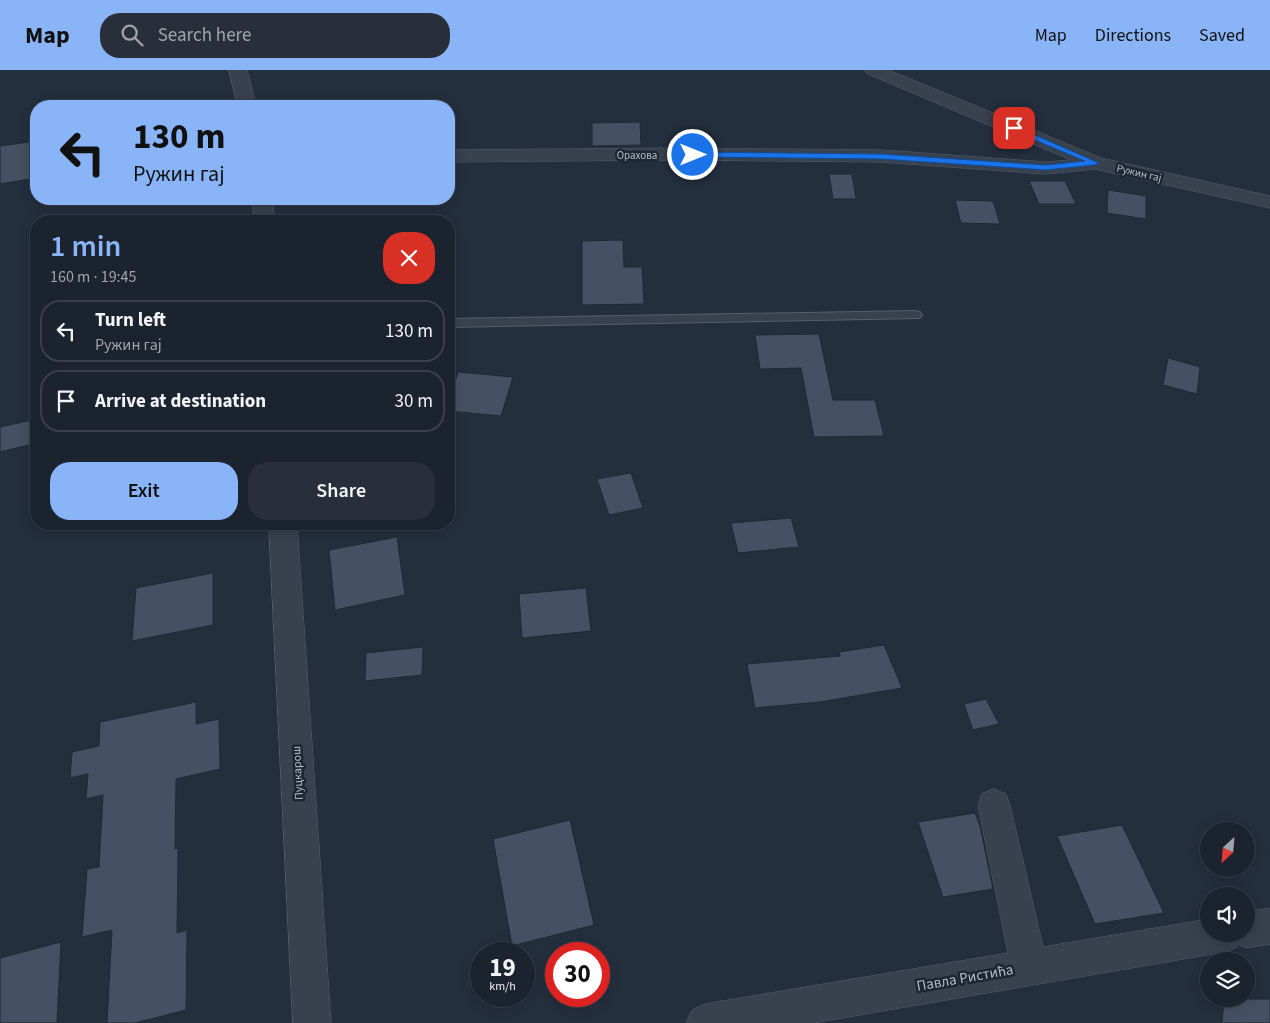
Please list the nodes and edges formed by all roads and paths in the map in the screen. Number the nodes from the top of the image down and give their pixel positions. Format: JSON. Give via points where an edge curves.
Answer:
{"nodes":[{"id":1,"x":238,"y":70,"type":"edge"},
{"id":2,"x":874,"y":70,"type":"edge"},
{"id":3,"x":246,"y":100,"type":"edge"},
{"id":4,"x":455,"y":156,"type":"edge"},
{"id":5,"x":1095,"y":163,"type":"junction"},
{"id":6,"x":1270,"y":202,"type":"edge"},
{"id":7,"x":915,"y":315,"type":"dead end"},
{"id":8,"x":455,"y":323,"type":"edge"},
{"id":9,"x":283,"y":530,"type":"edge"},
{"id":10,"x":994,"y":805,"type":"dead end"},
{"id":11,"x":1270,"y":926,"type":"edge"},
{"id":12,"x":1255,"y":928,"type":"edge"},
{"id":13,"x":1200,"y":938,"type":"edge"},
{"id":14,"x":1029,"y":967,"type":"junction"},
{"id":15,"x":312,"y":1023,"type":"edge"},
{"id":16,"x":705,"y":1023,"type":"edge"}],
"edges":[{"from":1,"to":3,"type":"street"},
{"from":2,"to":5,"type":"street","name":"Ружин гај"},
{"from":4,"to":5,"type":"street","name":"Орахова","via":[[881,156],[1046,168]]},
{"from":5,"to":6,"type":"street","name":"Ружин гај"},
{"from":7,"to":8,"type":"lane"},
{"from":9,"to":15,"type":"street","name":"Пуцкарош"},
{"from":10,"to":14,"type":"street"},
{"from":11,"to":12,"type":"street"},
{"from":13,"to":14,"type":"street","name":"Павла Ристића"},
{"from":14,"to":16,"type":"street","name":"Павла Ристића"}]}
